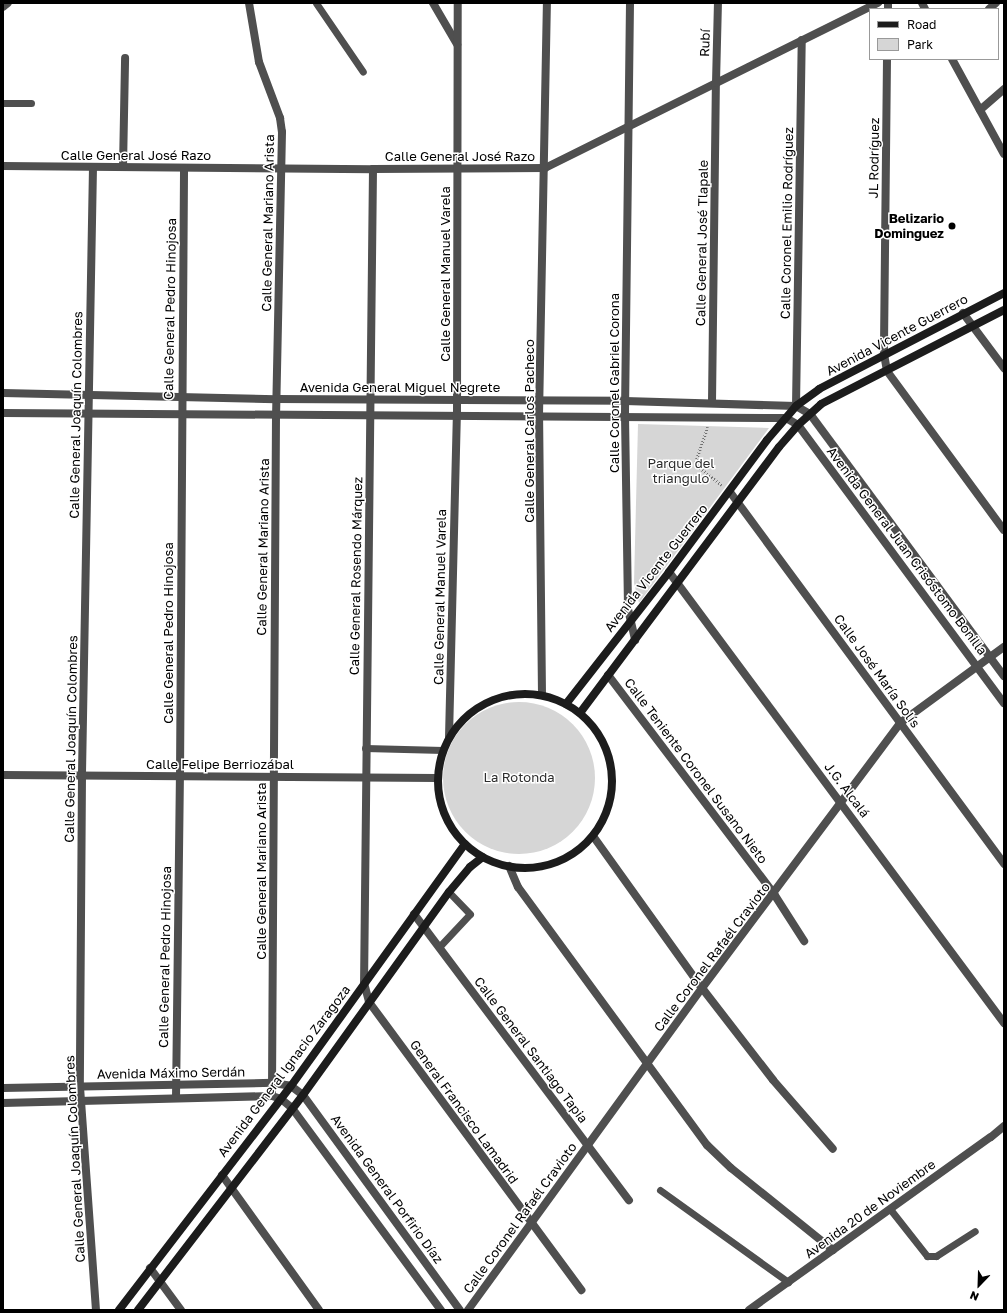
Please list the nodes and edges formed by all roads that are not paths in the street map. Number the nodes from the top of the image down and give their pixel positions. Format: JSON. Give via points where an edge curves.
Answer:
{"nodes":[{"id":1,"x":8,"y":3,"type":"edge"},
{"id":2,"x":249,"y":3,"type":"edge"},
{"id":3,"x":316,"y":3,"type":"edge"},
{"id":4,"x":433,"y":3,"type":"edge"},
{"id":5,"x":458,"y":3,"type":"edge"},
{"id":6,"x":547,"y":3,"type":"edge"},
{"id":7,"x":630,"y":3,"type":"edge"},
{"id":8,"x":718,"y":3,"type":"edge"},
{"id":9,"x":878,"y":3,"type":"edge"},
{"id":10,"x":3,"y":7,"type":"edge"},
{"id":11,"x":802,"y":40,"type":"junction"},
{"id":12,"x":458,"y":45,"type":"junction"},
{"id":13,"x":125,"y":58,"type":"dead end"},
{"id":14,"x":887,"y":60,"type":"edge"},
{"id":15,"x":953,"y":60,"type":"edge"},
{"id":16,"x":364,"y":72,"type":"dead end"},
{"id":17,"x":716,"y":83,"type":"junction"},
{"id":18,"x":1004,"y":89,"type":"edge"},
{"id":19,"x":3,"y":103,"type":"edge"},
{"id":20,"x":31,"y":104,"type":"dead end"},
{"id":21,"x":980,"y":110,"type":"junction"},
{"id":22,"x":628,"y":126,"type":"junction"},
{"id":23,"x":1004,"y":154,"type":"edge"},
{"id":24,"x":3,"y":166,"type":"edge"},
{"id":25,"x":93,"y":167,"type":"junction"},
{"id":26,"x":123,"y":167,"type":"junction"},
{"id":27,"x":184,"y":168,"type":"junction"},
{"id":28,"x":282,"y":168,"type":"junction"},
{"id":29,"x":457,"y":168,"type":"junction"},
{"id":30,"x":545,"y":168,"type":"junction"},
{"id":31,"x":373,"y":169,"type":"junction"},
{"id":32,"x":1004,"y":293,"type":"edge"},
{"id":33,"x":1004,"y":310,"type":"edge"},
{"id":34,"x":963,"y":314,"type":"junction"},
{"id":35,"x":973,"y":327,"type":"junction"},
{"id":36,"x":884,"y":354,"type":"junction"},
{"id":37,"x":1004,"y":368,"type":"edge"},
{"id":38,"x":888,"y":371,"type":"junction"},
{"id":39,"x":3,"y":393,"type":"edge"},
{"id":40,"x":89,"y":395,"type":"junction"},
{"id":41,"x":181,"y":397,"type":"junction"},
{"id":42,"x":276,"y":399,"type":"junction"},
{"id":43,"x":371,"y":399,"type":"junction"},
{"id":44,"x":457,"y":399,"type":"junction"},
{"id":45,"x":540,"y":400,"type":"junction"},
{"id":46,"x":625,"y":401,"type":"junction"},
{"id":47,"x":712,"y":402,"type":"junction"},
{"id":48,"x":796,"y":406,"type":"junction"},
{"id":49,"x":3,"y":413,"type":"edge"},
{"id":50,"x":88,"y":413,"type":"junction"},
{"id":51,"x":181,"y":414,"type":"junction"},
{"id":52,"x":810,"y":414,"type":"junction"},
{"id":53,"x":539,"y":415,"type":"junction"},
{"id":54,"x":276,"y":416,"type":"junction"},
{"id":55,"x":370,"y":416,"type":"junction"},
{"id":56,"x":457,"y":416,"type":"junction"},
{"id":57,"x":625,"y":416,"type":"junction"},
{"id":58,"x":786,"y":418,"type":"junction"},
{"id":59,"x":798,"y":425,"type":"junction"},
{"id":60,"x":730,"y":492,"type":"junction"},
{"id":61,"x":739,"y":503,"type":"junction"},
{"id":62,"x":1004,"y":530,"type":"edge"},
{"id":63,"x":669,"y":572,"type":"junction"},
{"id":64,"x":677,"y":584,"type":"junction"},
{"id":65,"x":630,"y":621,"type":"junction"},
{"id":66,"x":635,"y":640,"type":"junction"},
{"id":67,"x":1004,"y":647,"type":"edge"},
{"id":68,"x":990,"y":657,"type":"junction"},
{"id":69,"x":977,"y":666,"type":"junction"},
{"id":70,"x":608,"y":675,"type":"junction"},
{"id":71,"x":1004,"y":676,"type":"edge"},
{"id":72,"x":542,"y":695,"type":"junction"},
{"id":73,"x":1004,"y":702,"type":"edge"},
{"id":74,"x":566,"y":704,"type":"junction"},
{"id":75,"x":580,"y":713,"type":"junction"},
{"id":76,"x":900,"y":723,"type":"junction"},
{"id":77,"x":449,"y":737,"type":"junction"},
{"id":78,"x":365,"y":748,"type":"junction"},
{"id":79,"x":443,"y":750,"type":"junction"},
{"id":80,"x":3,"y":775,"type":"edge"},
{"id":81,"x":82,"y":775,"type":"junction"},
{"id":82,"x":180,"y":776,"type":"junction"},
{"id":83,"x":273,"y":777,"type":"junction"},
{"id":84,"x":365,"y":778,"type":"junction"},
{"id":85,"x":437,"y":778,"type":"junction"},
{"id":86,"x":842,"y":803,"type":"junction"},
{"id":87,"x":592,"y":836,"type":"junction"},
{"id":88,"x":465,"y":844,"type":"junction"},
{"id":89,"x":483,"y":857,"type":"junction"},
{"id":90,"x":1004,"y":864,"type":"edge"},
{"id":91,"x":509,"y":866,"type":"junction"},
{"id":92,"x":449,"y":892,"type":"junction"},
{"id":93,"x":774,"y":894,"type":"junction"},
{"id":94,"x":414,"y":914,"type":"junction"},
{"id":95,"x":424,"y":926,"type":"junction"},
{"id":96,"x":804,"y":941,"type":"dead end"},
{"id":97,"x":439,"y":947,"type":"junction"},
{"id":98,"x":364,"y":983,"type":"junction"},
{"id":99,"x":702,"y":988,"type":"junction"},
{"id":100,"x":369,"y":1002,"type":"junction"},
{"id":101,"x":1004,"y":1023,"type":"edge"},
{"id":102,"x":647,"y":1064,"type":"junction"},
{"id":103,"x":273,"y":1083,"type":"junction"},
{"id":104,"x":176,"y":1085,"type":"junction"},
{"id":105,"x":291,"y":1086,"type":"junction"},
{"id":106,"x":80,"y":1087,"type":"junction"},
{"id":107,"x":3,"y":1088,"type":"edge"},
{"id":108,"x":303,"y":1095,"type":"junction"},
{"id":109,"x":272,"y":1096,"type":"junction"},
{"id":110,"x":176,"y":1098,"type":"junction"},
{"id":111,"x":281,"y":1099,"type":"junction"},
{"id":112,"x":81,"y":1100,"type":"junction"},
{"id":113,"x":3,"y":1103,"type":"edge"},
{"id":114,"x":292,"y":1108,"type":"junction"},
{"id":115,"x":1004,"y":1126,"type":"edge"},
{"id":116,"x":588,"y":1145,"type":"junction"},
{"id":117,"x":832,"y":1150,"type":"dead end"},
{"id":118,"x":222,"y":1175,"type":"junction"},
{"id":119,"x":232,"y":1188,"type":"junction"},
{"id":120,"x":660,"y":1190,"type":"dead end"},
{"id":121,"x":629,"y":1200,"type":"dead end"},
{"id":122,"x":890,"y":1209,"type":"junction"},
{"id":123,"x":531,"y":1223,"type":"junction"},
{"id":124,"x":976,"y":1231,"type":"dead end"},
{"id":125,"x":833,"y":1250,"type":"junction"},
{"id":126,"x":150,"y":1268,"type":"junction"},
{"id":127,"x":160,"y":1281,"type":"junction"},
{"id":128,"x":788,"y":1282,"type":"junction"},
{"id":129,"x":581,"y":1290,"type":"dead end"},
{"id":130,"x":96,"y":1310,"type":"edge"},
{"id":131,"x":119,"y":1310,"type":"edge"},
{"id":132,"x":138,"y":1310,"type":"edge"},
{"id":133,"x":181,"y":1310,"type":"edge"},
{"id":134,"x":319,"y":1310,"type":"edge"},
{"id":135,"x":441,"y":1310,"type":"edge"},
{"id":136,"x":460,"y":1310,"type":"edge"},
{"id":137,"x":468,"y":1310,"type":"edge"},
{"id":138,"x":749,"y":1310,"type":"edge"}],
"edges":[{"from":1,"to":10,"type":"street"},
{"from":2,"to":28,"type":"street","name":"Calle General Mariano Arista","via":[[259,62],[280,118]]},
{"from":3,"to":16,"type":"lane"},
{"from":4,"to":12,"type":"street"},
{"from":5,"to":12,"type":"street","name":"Calle General Manuel Varela"},
{"from":6,"to":30,"type":"street","name":"Calle General Carlos Pacheco"},
{"from":7,"to":22,"type":"street","name":"Calle Coronel Gabriel Corona"},
{"from":8,"to":17,"type":"street","name":"Rubí"},
{"from":9,"to":11,"type":"street","name":"Calle General José Razo"},
{"from":11,"to":17,"type":"street","name":"Calle General José Razo"},
{"from":11,"to":48,"type":"street","name":"Calle Coronel Emilio Rodríguez"},
{"from":12,"to":29,"type":"street","name":"Calle General Manuel Varela"},
{"from":13,"to":26,"type":"street"},
{"from":14,"to":36,"type":"street","name":"JL Rodríguez"},
{"from":15,"to":21,"type":"street"},
{"from":17,"to":22,"type":"street","name":"Calle General José Razo"},
{"from":17,"to":47,"type":"street","name":"Calle General José Tlapale"},
{"from":18,"to":21,"type":"street"},
{"from":19,"to":20,"type":"lane"},
{"from":21,"to":23,"type":"street"},
{"from":22,"to":30,"type":"street","name":"Calle General José Razo"},
{"from":22,"to":46,"type":"street","name":"Calle Coronel Gabriel Corona"},
{"from":24,"to":25,"type":"street","name":"Calle General José Razo"},
{"from":25,"to":26,"type":"street","name":"Calle General José Razo"},
{"from":25,"to":40,"type":"street","name":"Calle General Joaquín Colombres"},
{"from":26,"to":27,"type":"street","name":"Calle General José Razo"},
{"from":27,"to":28,"type":"street","name":"Calle General José Razo"},
{"from":27,"to":41,"type":"street","name":"Calle General Pedro Hinojosa"},
{"from":28,"to":31,"type":"street","name":"Calle General José Razo"},
{"from":28,"to":42,"type":"street","name":"Calle General Mariano Arista"},
{"from":29,"to":30,"type":"street","name":"Calle General José Razo"},
{"from":29,"to":31,"type":"street","name":"Calle General José Razo"},
{"from":29,"to":44,"type":"street","name":"Calle General Manuel Varela"},
{"from":30,"to":45,"type":"street","name":"Calle General Carlos Pacheco"},
{"from":31,"to":43,"type":"street","name":"Calle General Rosendo Márquez"},
{"from":32,"to":34,"type":"main road","name":"Avenida Vicente Guerrero"},
{"from":33,"to":35,"type":"main road","name":"Avenida Vicente Guerrero"},
{"from":34,"to":35,"type":"street"},
{"from":34,"to":36,"type":"main road","name":"Avenida Vicente Guerrero"},
{"from":35,"to":37,"type":"street"},
{"from":35,"to":38,"type":"main road","name":"Avenida Vicente Guerrero"},
{"from":36,"to":38,"type":"street","name":"JL Rodríguez"},
{"from":36,"to":48,"type":"main road","name":"Avenida Vicente Guerrero","via":[[819,389]]},
{"from":38,"to":52,"type":"main road","name":"Avenida Vicente Guerrero","via":[[821,404]]},
{"from":38,"to":62,"type":"street"},
{"from":39,"to":40,"type":"street","name":"Avenida General Miguel Negrete"},
{"from":40,"to":41,"type":"street","name":"Avenida General Miguel Negrete"},
{"from":40,"to":50,"type":"street","name":"Calle General Joaquín Colombres"},
{"from":41,"to":42,"type":"street","name":"Avenida General Miguel Negrete"},
{"from":41,"to":51,"type":"street","name":"Calle General Pedro Hinojosa"},
{"from":42,"to":43,"type":"street","name":"Avenida General Miguel Negrete"},
{"from":42,"to":54,"type":"street","name":"Calle General Mariano Arista"},
{"from":43,"to":44,"type":"street","name":"Avenida General Miguel Negrete"},
{"from":43,"to":55,"type":"street","name":"Calle General Rosendo Márquez"},
{"from":44,"to":45,"type":"street","name":"Avenida General Miguel Negrete"},
{"from":44,"to":56,"type":"street","name":"Calle General Manuel Varela"},
{"from":45,"to":46,"type":"street","name":"Avenida General Miguel Negrete"},
{"from":45,"to":53,"type":"street","name":"Calle General Carlos Pacheco"},
{"from":46,"to":47,"type":"street","name":"Avenida General Miguel Negrete"},
{"from":46,"to":57,"type":"street","name":"Calle Coronel Gabriel Corona"},
{"from":47,"to":48,"type":"street","name":"Avenida General Miguel Negrete"},
{"from":48,"to":52,"type":"street","name":"Avenida General Juan Crisóstomo Bonilla"},
{"from":48,"to":58,"type":"main road","name":"Avenida Vicente Guerrero"},
{"from":49,"to":50,"type":"street"},
{"from":50,"to":51,"type":"street"},
{"from":50,"to":81,"type":"street","name":"Calle General Joaquín Colombres"},
{"from":51,"to":54,"type":"street"},
{"from":51,"to":82,"type":"street","name":"Calle General Pedro Hinojosa"},
{"from":52,"to":59,"type":"main road","name":"Avenida Vicente Guerrero"},
{"from":52,"to":68,"type":"street","name":"Avenida General Juan Crisóstomo Bonilla"},
{"from":53,"to":56,"type":"street"},
{"from":53,"to":57,"type":"street"},
{"from":53,"to":72,"type":"street","name":"Calle General Carlos Pacheco"},
{"from":54,"to":55,"type":"street"},
{"from":54,"to":83,"type":"street","name":"Calle General Mariano Arista"},
{"from":55,"to":56,"type":"street"},
{"from":55,"to":78,"type":"street","name":"Calle General Rosendo Márquez"},
{"from":56,"to":77,"type":"street","name":"Calle General Manuel Varela"},
{"from":57,"to":58,"type":"street"},
{"from":57,"to":65,"type":"street","name":"Calle Coronel Gabriel Corona"},
{"from":58,"to":59,"type":"street","name":"Avenida General Juan Crisóstomo Bonilla"},
{"from":58,"to":60,"type":"main road","name":"Avenida Vicente Guerrero"},
{"from":59,"to":61,"type":"main road","name":"Avenida Vicente Guerrero"},
{"from":59,"to":69,"type":"street","name":"Avenida General Juan Crisóstomo Bonilla"},
{"from":60,"to":61,"type":"street","name":"Calle José María Solís"},
{"from":60,"to":63,"type":"main road","name":"Avenida Vicente Guerrero"},
{"from":61,"to":64,"type":"main road","name":"Avenida Vicente Guerrero"},
{"from":61,"to":76,"type":"street","name":"Calle José María Solís"},
{"from":63,"to":64,"type":"street","name":"J.G. Alcalá"},
{"from":63,"to":65,"type":"main road","name":"Avenida Vicente Guerrero"},
{"from":64,"to":66,"type":"main road","name":"Avenida Vicente Guerrero"},
{"from":64,"to":86,"type":"street","name":"J.G. Alcalá"},
{"from":65,"to":66,"type":"street","name":"Calle Coronel Gabriel Corona"},
{"from":65,"to":74,"type":"main road","name":"Avenida Vicente Guerrero"},
{"from":66,"to":70,"type":"main road","name":"Avenida Vicente Guerrero"},
{"from":67,"to":68,"type":"street","name":"Calle Coronel Rafaél Cravioto"},
{"from":68,"to":69,"type":"street","name":"Calle Coronel Rafaél Cravioto"},
{"from":68,"to":71,"type":"street","name":"Avenida General Juan Crisóstomo Bonilla"},
{"from":69,"to":73,"type":"street","name":"Avenida General Juan Crisóstomo Bonilla"},
{"from":69,"to":76,"type":"street","name":"Calle Coronel Rafaél Cravioto"},
{"from":70,"to":75,"type":"main road","name":"Avenida Vicente Guerrero"},
{"from":70,"to":93,"type":"street","name":"Calle Teniente Coronel Susano Nieto"},
{"from":72,"to":74,"type":"main road"},
{"from":72,"to":77,"type":"main road","via":[[520,693],[492,700],[479,706],[462,720]]},
{"from":74,"to":75,"type":"main road"},
{"from":75,"to":87,"type":"main road","via":[[596,730],[607,750],[612,772],[611,795],[605,817]]},
{"from":76,"to":86,"type":"street","name":"Calle Coronel Rafaél Cravioto"},
{"from":76,"to":90,"type":"street","name":"Calle José María Solís"},
{"from":77,"to":79,"type":"main road"},
{"from":78,"to":79,"type":"lane"},
{"from":78,"to":84,"type":"street","name":"Calle General Rosendo Márquez"},
{"from":79,"to":85,"type":"main road"},
{"from":80,"to":81,"type":"street","name":"Calle Felipe Berriozábal"},
{"from":81,"to":82,"type":"street","name":"Calle Felipe Berriozábal"},
{"from":81,"to":106,"type":"street","name":"Calle General Joaquín Colombres"},
{"from":82,"to":83,"type":"street","name":"Calle Felipe Berriozábal"},
{"from":82,"to":104,"type":"street","name":"Calle General Pedro Hinojosa"},
{"from":83,"to":84,"type":"street","name":"Calle Felipe Berriozábal"},
{"from":83,"to":103,"type":"street","name":"Calle General Mariano Arista"},
{"from":84,"to":85,"type":"street","name":"Calle Felipe Berriozábal"},
{"from":84,"to":98,"type":"street","name":"Calle General Rosendo Márquez"},
{"from":85,"to":88,"type":"main road","via":[[444,814]]},
{"from":86,"to":93,"type":"street","name":"Calle Coronel Rafaél Cravioto"},
{"from":86,"to":101,"type":"street","name":"J.G. Alcalá"},
{"from":87,"to":91,"type":"main road","via":[[564,859],[528,868]]},
{"from":87,"to":99,"type":"street"},
{"from":88,"to":89,"type":"main road"},
{"from":88,"to":94,"type":"main road","name":"Avenida General Ignacio Zaragoza"},
{"from":89,"to":91,"type":"main road"},
{"from":89,"to":92,"type":"main road","name":"Avenida General Ignacio Zaragoza","via":[[470,867]]},
{"from":91,"to":102,"type":"street","via":[[518,886]]},
{"from":92,"to":95,"type":"main road","name":"Avenida General Ignacio Zaragoza"},
{"from":92,"to":97,"type":"lane","via":[[470,914]]},
{"from":93,"to":96,"type":"street","name":"Calle Teniente Coronel Susano Nieto"},
{"from":93,"to":99,"type":"street","name":"Calle Coronel Rafaél Cravioto"},
{"from":94,"to":95,"type":"street","name":"Calle General Santiago Tapia"},
{"from":94,"to":98,"type":"main road","name":"Avenida General Ignacio Zaragoza"},
{"from":95,"to":97,"type":"street","name":"Calle General Santiago Tapia"},
{"from":95,"to":100,"type":"main road","name":"Avenida General Ignacio Zaragoza"},
{"from":97,"to":116,"type":"street","name":"Calle General Santiago Tapia"},
{"from":98,"to":100,"type":"street","name":"General Francisco Lamadrid"},
{"from":98,"to":105,"type":"main road","name":"Avenida General Ignacio Zaragoza"},
{"from":99,"to":102,"type":"street","name":"Calle Coronel Rafaél Cravioto"},
{"from":99,"to":117,"type":"street","via":[[773,1080]]},
{"from":100,"to":108,"type":"main road","name":"Avenida General Ignacio Zaragoza"},
{"from":100,"to":123,"type":"street","name":"General Francisco Lamadrid"},
{"from":102,"to":116,"type":"street","name":"Calle Coronel Rafaél Cravioto"},
{"from":102,"to":125,"type":"street","via":[[719,1158]]},
{"from":103,"to":104,"type":"street","name":"Avenida Máximo Serdán"},
{"from":103,"to":105,"type":"street","name":"Avenida Máximo Serdán"},
{"from":103,"to":109,"type":"street","name":"Calle General Mariano Arista"},
{"from":104,"to":106,"type":"street","name":"Avenida Máximo Serdán"},
{"from":104,"to":110,"type":"street","name":"Calle General Pedro Hinojosa"},
{"from":105,"to":108,"type":"street","name":"Avenida General Porfirio Díaz"},
{"from":105,"to":111,"type":"main road","name":"Avenida General Ignacio Zaragoza"},
{"from":106,"to":107,"type":"street","name":"Avenida Máximo Serdán"},
{"from":106,"to":112,"type":"street","name":"Calle General Joaquín Colombres"},
{"from":108,"to":114,"type":"main road","name":"Avenida General Ignacio Zaragoza"},
{"from":108,"to":136,"type":"street","name":"Avenida General Porfirio Díaz"},
{"from":109,"to":110,"type":"street","name":"Avenida Máximo Serdán"},
{"from":109,"to":111,"type":"street","name":"Avenida Máximo Serdán"},
{"from":110,"to":112,"type":"street","name":"Avenida Máximo Serdán"},
{"from":111,"to":114,"type":"street"},
{"from":111,"to":118,"type":"main road","name":"Avenida General Ignacio Zaragoza"},
{"from":112,"to":113,"type":"street","name":"Avenida Máximo Serdán"},
{"from":112,"to":130,"type":"street","name":"Calle General Joaquín Colombres"},
{"from":114,"to":119,"type":"main road","name":"Avenida General Ignacio Zaragoza"},
{"from":114,"to":135,"type":"street"},
{"from":115,"to":122,"type":"street","name":"Avenida 20 de Noviembre"},
{"from":116,"to":121,"type":"street","name":"Calle General Santiago Tapia"},
{"from":116,"to":123,"type":"street","name":"Calle Coronel Rafaél Cravioto"},
{"from":118,"to":119,"type":"street"},
{"from":118,"to":126,"type":"main road","name":"Avenida General Ignacio Zaragoza"},
{"from":119,"to":127,"type":"main road","name":"Avenida General Ignacio Zaragoza"},
{"from":119,"to":134,"type":"street"},
{"from":120,"to":128,"type":"lane"},
{"from":122,"to":124,"type":"lane","via":[[927,1256],[936,1256]]},
{"from":122,"to":125,"type":"street","name":"Avenida 20 de Noviembre"},
{"from":123,"to":129,"type":"street","name":"General Francisco Lamadrid"},
{"from":123,"to":137,"type":"street","name":"Calle Coronel Rafaél Cravioto"},
{"from":125,"to":128,"type":"street","name":"Avenida 20 de Noviembre"},
{"from":126,"to":127,"type":"street"},
{"from":126,"to":131,"type":"main road","name":"Avenida General Ignacio Zaragoza"},
{"from":127,"to":132,"type":"main road","name":"Avenida General Ignacio Zaragoza"},
{"from":127,"to":133,"type":"street"},
{"from":128,"to":138,"type":"street","name":"Avenida 20 de Noviembre"}]}
